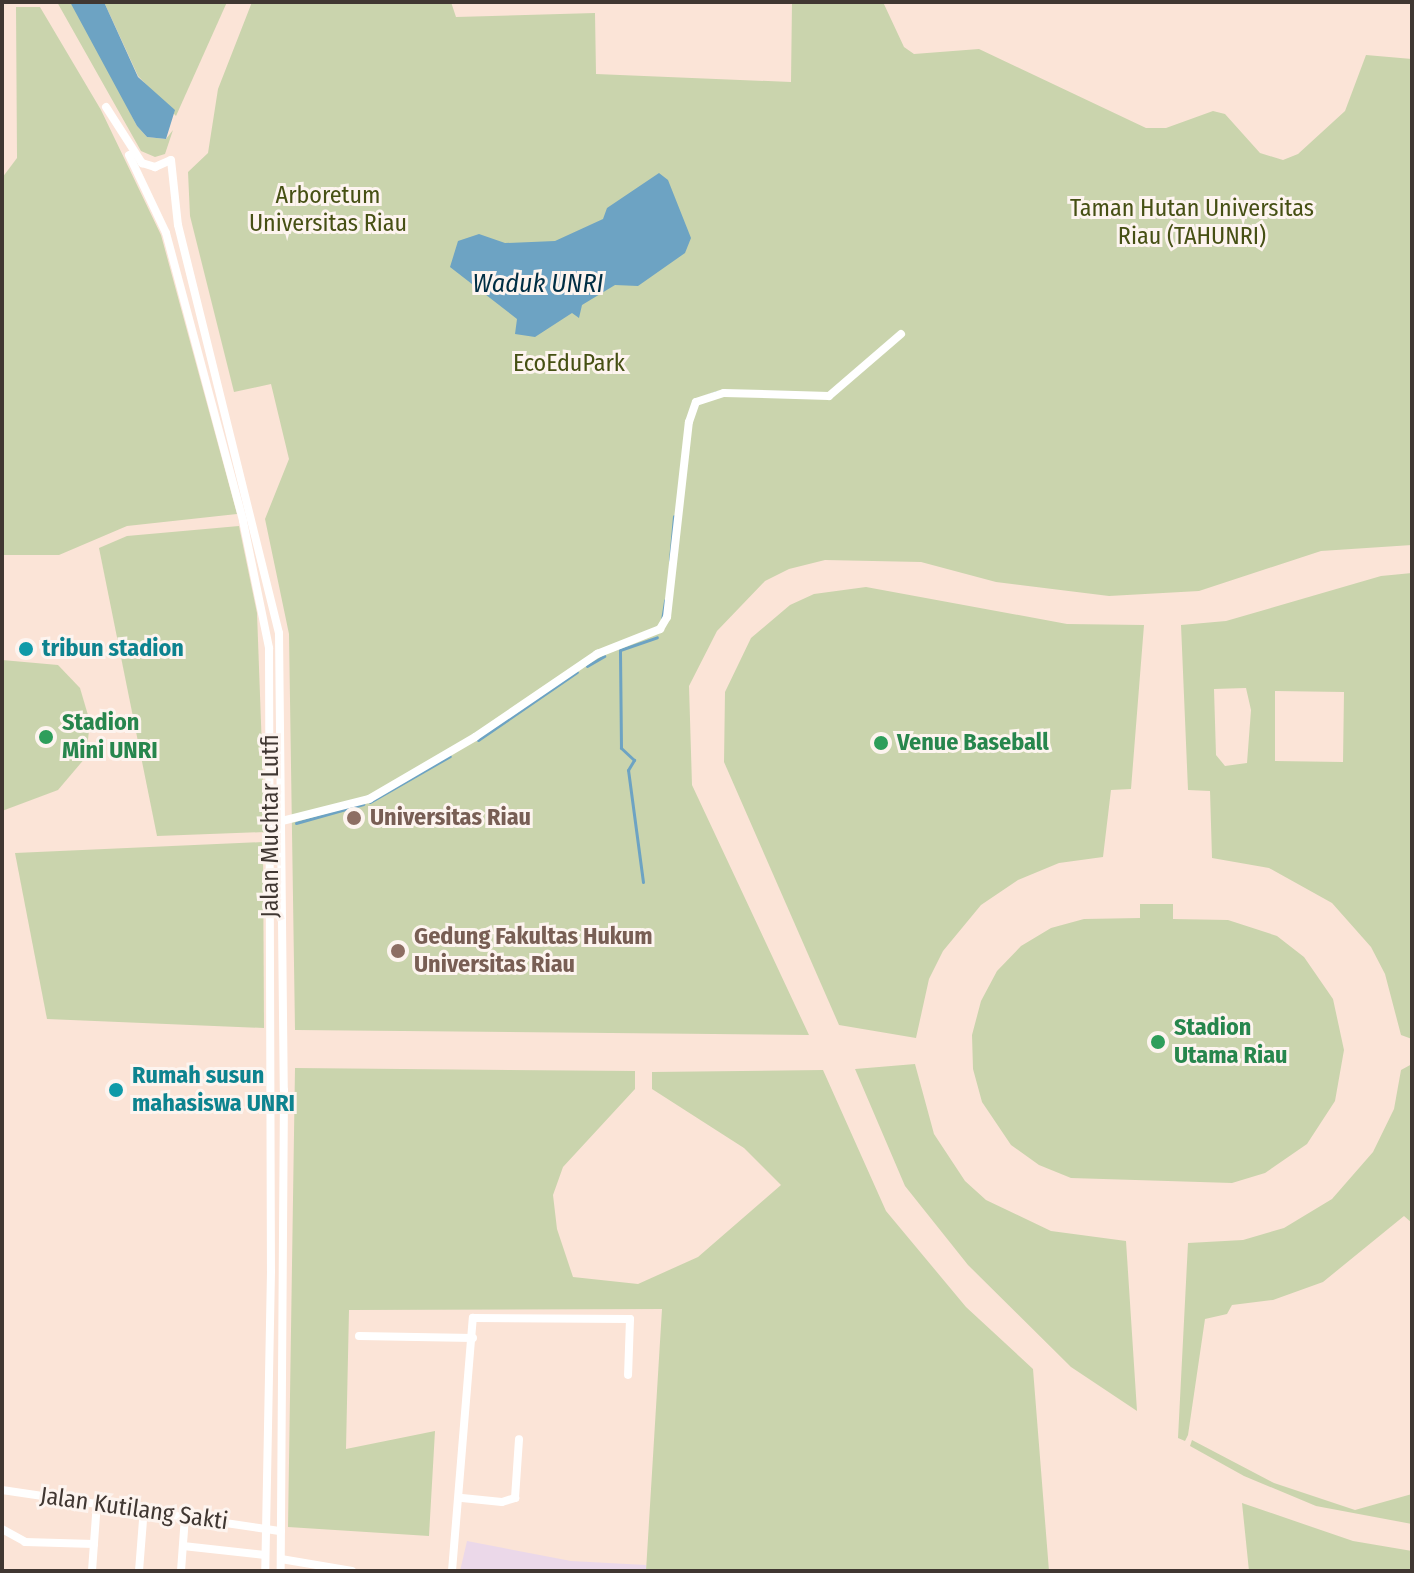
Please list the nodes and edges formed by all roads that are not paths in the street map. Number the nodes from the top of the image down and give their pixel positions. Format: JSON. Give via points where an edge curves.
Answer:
{"nodes":[{"id":1,"x":901,"y":334,"type":"dead end"},
{"id":2,"x":282,"y":821,"type":"junction"},
{"id":3,"x":359,"y":1336,"type":"dead end"},
{"id":4,"x":473,"y":1338,"type":"junction"},
{"id":5,"x":628,"y":1375,"type":"dead end"},
{"id":6,"x":519,"y":1439,"type":"dead end"},
{"id":7,"x":2,"y":1490,"type":"edge"},
{"id":8,"x":462,"y":1498,"type":"junction"},
{"id":9,"x":97,"y":1501,"type":"junction"},
{"id":10,"x":144,"y":1507,"type":"junction"},
{"id":11,"x":185,"y":1516,"type":"junction"},
{"id":12,"x":2,"y":1529,"type":"edge"},
{"id":13,"x":265,"y":1529,"type":"junction"},
{"id":14,"x":281,"y":1531,"type":"junction"},
{"id":15,"x":94,"y":1544,"type":"junction"},
{"id":16,"x":183,"y":1546,"type":"junction"},
{"id":17,"x":265,"y":1555,"type":"junction"},
{"id":18,"x":281,"y":1559,"type":"junction"},
{"id":19,"x":92,"y":1571,"type":"edge"},
{"id":20,"x":139,"y":1571,"type":"edge"},
{"id":21,"x":181,"y":1571,"type":"edge"},
{"id":22,"x":265,"y":1571,"type":"edge"},
{"id":23,"x":281,"y":1571,"type":"edge"},
{"id":24,"x":352,"y":1571,"type":"edge"},
{"id":25,"x":452,"y":1571,"type":"edge"}],
"edges":[{"from":1,"to":2,"type":"street","via":[[829,396],[724,393],[696,402],[689,422],[667,617],[660,629],[585,661],[475,737],[369,799]]},
{"from":2,"to":13,"type":"street","name":"Jalan Muchtar Lutfi","via":[[277,620],[178,225],[171,160],[155,167],[142,163],[106,107],[166,233],[267,628],[272,1074]]},
{"from":2,"to":14,"type":"street","name":"Jalan Muchtar Lutfi"},
{"from":3,"to":4,"type":"street"},
{"from":4,"to":5,"type":"street","via":[[473,1318],[630,1319]]},
{"from":4,"to":8,"type":"street"},
{"from":6,"to":8,"type":"street","via":[[515,1498]]},
{"from":7,"to":9,"type":"street","name":"Jalan Kutilang Sakti"},
{"from":8,"to":25,"type":"street"},
{"from":9,"to":10,"type":"street","name":"Jalan Kutilang Sakti"},
{"from":9,"to":15,"type":"street"},
{"from":10,"to":11,"type":"street","name":"Jalan Kutilang Sakti"},
{"from":10,"to":20,"type":"street"},
{"from":11,"to":13,"type":"street","name":"Jalan Kutilang Sakti"},
{"from":11,"to":16,"type":"street"},
{"from":12,"to":15,"type":"street","via":[[25,1542]]},
{"from":13,"to":14,"type":"street","name":"Jalan Kutilang Sakti"},
{"from":13,"to":17,"type":"street","name":"Jalan Muchtar Lutfi"},
{"from":14,"to":18,"type":"street","name":"Jalan Muchtar Lutfi"},
{"from":15,"to":19,"type":"street"},
{"from":16,"to":17,"type":"street"},
{"from":16,"to":21,"type":"street"},
{"from":17,"to":22,"type":"street","name":"Jalan Muchtar Lutfi"},
{"from":18,"to":23,"type":"street","name":"Jalan Muchtar Lutfi"},
{"from":18,"to":24,"type":"street"}]}
